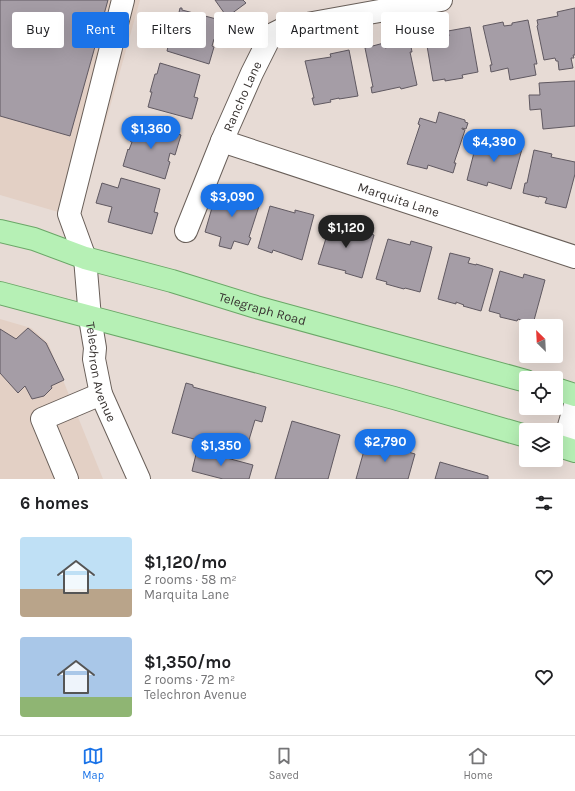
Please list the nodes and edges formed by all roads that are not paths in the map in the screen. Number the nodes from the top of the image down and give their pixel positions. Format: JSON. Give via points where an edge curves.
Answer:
{"nodes":[{"id":1,"x":123,"y":0,"type":"edge"},
{"id":2,"x":441,"y":0,"type":"edge"},
{"id":3,"x":222,"y":141,"type":"junction"},
{"id":4,"x":0,"y":231,"type":"edge"},
{"id":5,"x":186,"y":231,"type":"dead end"},
{"id":6,"x":575,"y":257,"type":"edge"},
{"id":7,"x":85,"y":258,"type":"junction"},
{"id":8,"x":0,"y":294,"type":"edge"},
{"id":9,"x":90,"y":318,"type":"junction"},
{"id":10,"x":519,"y":379,"type":"edge"},
{"id":11,"x":563,"y":392,"type":"edge"},
{"id":12,"x":101,"y":394,"type":"junction"},
{"id":13,"x":575,"y":395,"type":"edge"},
{"id":14,"x":575,"y":404,"type":"edge"},
{"id":15,"x":519,"y":434,"type":"edge"},
{"id":16,"x":565,"y":448,"type":"edge"},
{"id":17,"x":131,"y":477,"type":"edge"},
{"id":18,"x":67,"y":479,"type":"edge"}],
"edges":[{"from":1,"to":7,"type":"street","name":"Telechron Avenue","via":[[69,214]]},
{"from":2,"to":3,"type":"street","name":"Rancho Lane","via":[[285,28],[271,36]]},
{"from":3,"to":5,"type":"street","name":"Rancho Lane"},
{"from":3,"to":6,"type":"street","name":"Marquita Lane"},
{"from":4,"to":7,"type":"main road","name":"Telegraph Road","via":[[34,239]]},
{"from":7,"to":9,"type":"street","name":"Telechron Avenue"},
{"from":7,"to":10,"type":"main road","name":"Telegraph Road"},
{"from":8,"to":9,"type":"main road"},
{"from":9,"to":12,"type":"street","name":"Telechron Avenue"},
{"from":9,"to":15,"type":"main road","via":[[394,398]]},
{"from":11,"to":13,"type":"main road"},
{"from":12,"to":17,"type":"street","name":"Telechron Avenue"},
{"from":12,"to":18,"type":"street","via":[[42,419]]},
{"from":14,"to":16,"type":"street"}]}
